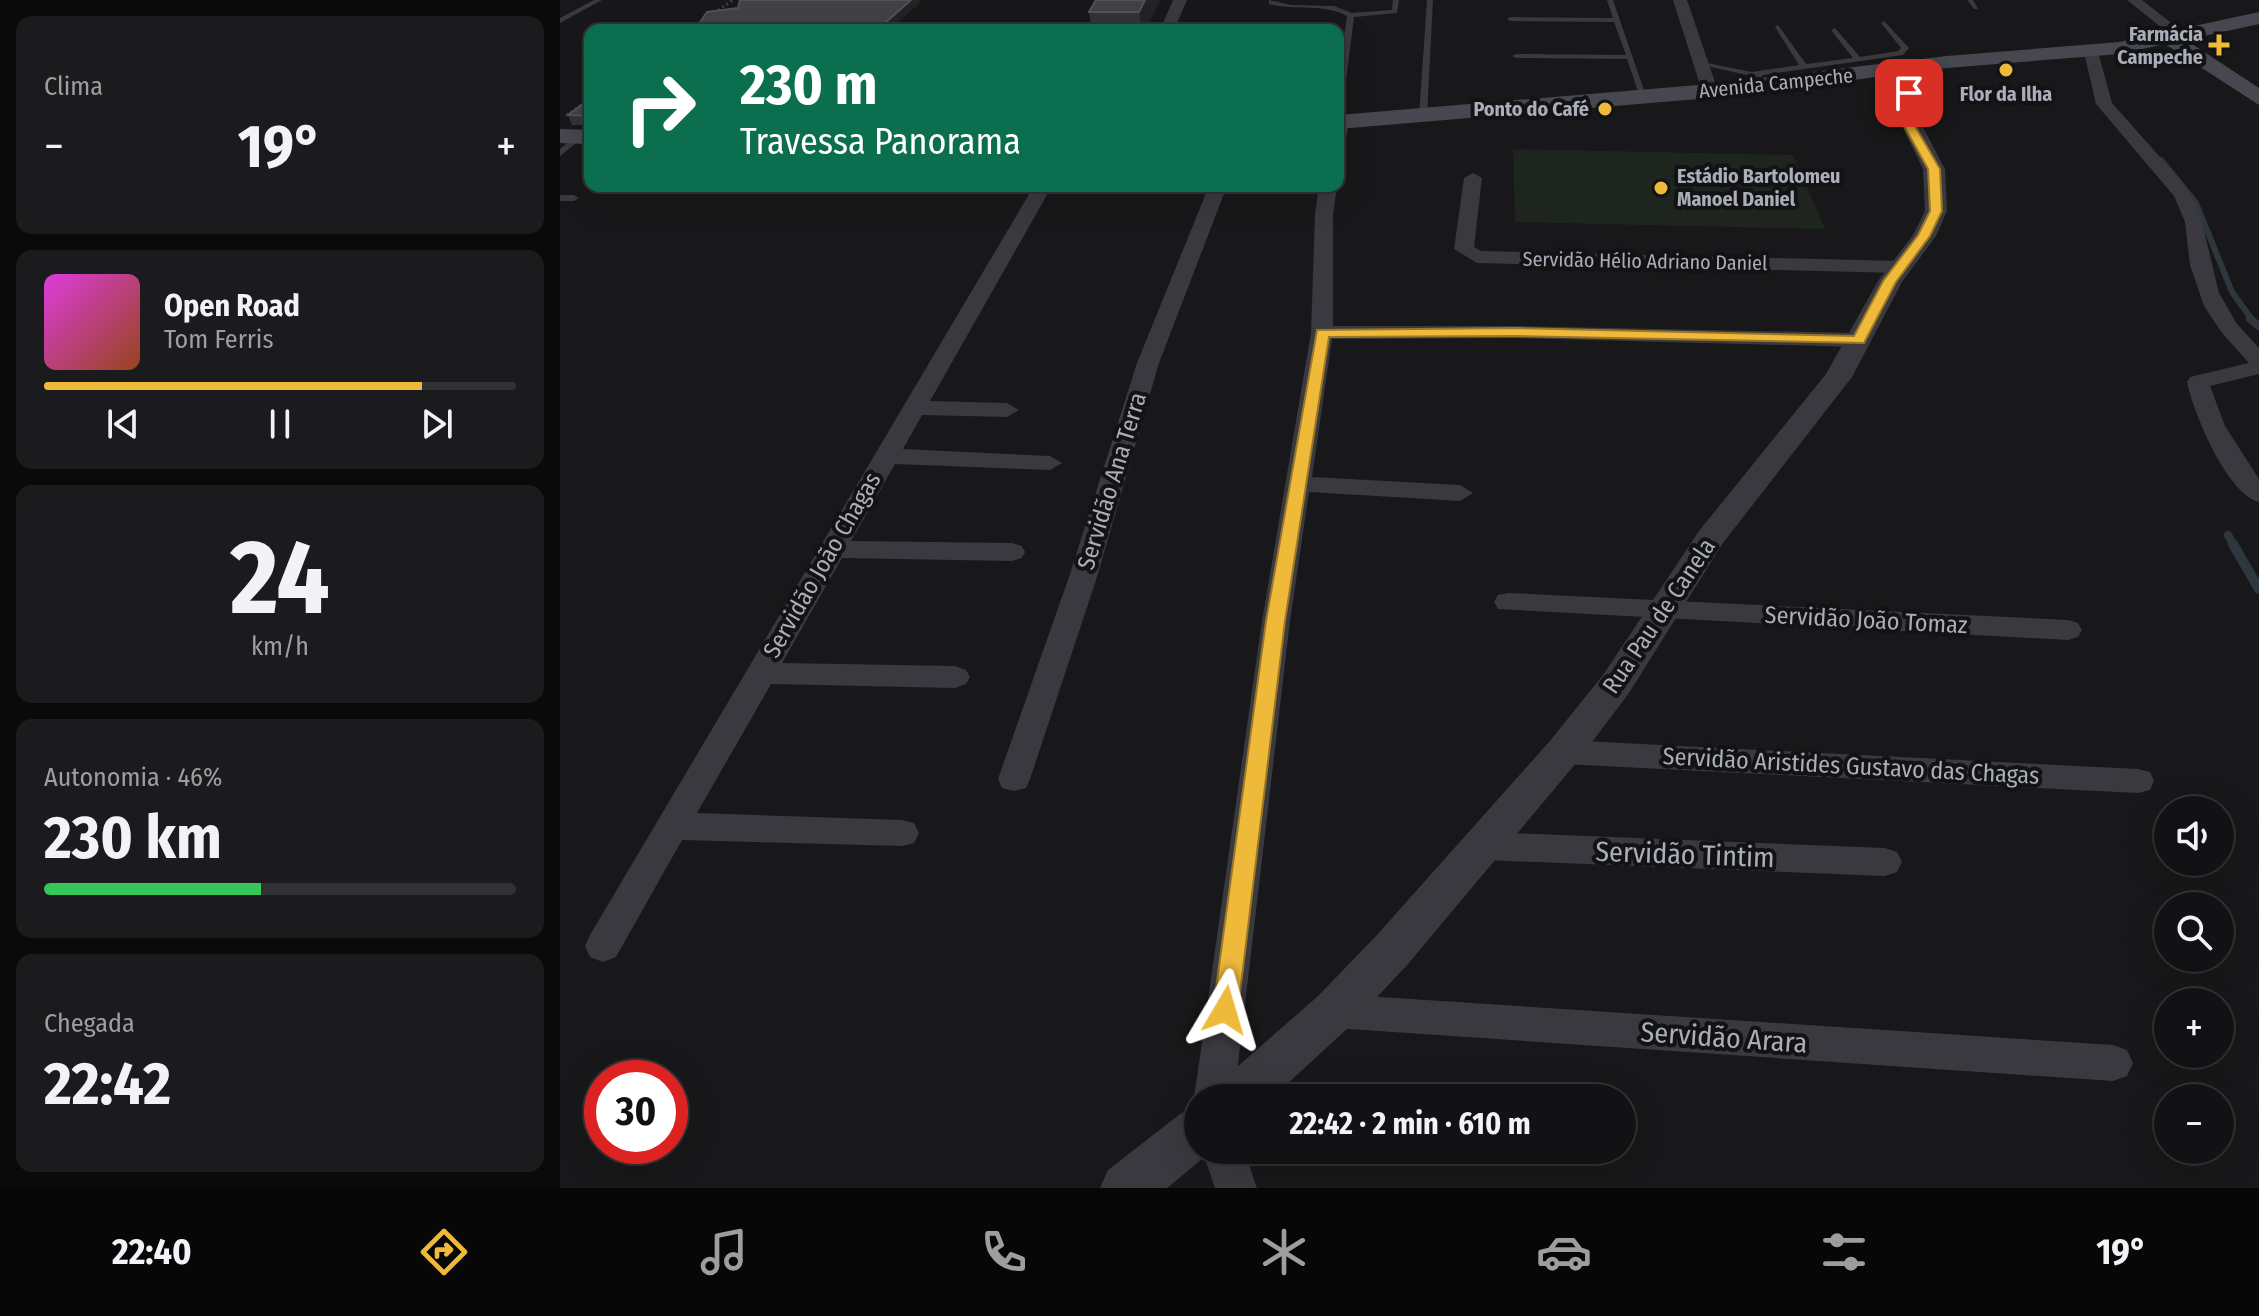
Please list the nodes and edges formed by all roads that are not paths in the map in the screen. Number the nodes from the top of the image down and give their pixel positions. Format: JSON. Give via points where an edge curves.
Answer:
{"nodes":[{"id":1,"x":599,"y":0,"type":"edge"},
{"id":2,"x":1180,"y":0,"type":"edge"},
{"id":3,"x":1272,"y":0,"type":"edge"},
{"id":4,"x":1396,"y":0,"type":"edge"},
{"id":5,"x":1430,"y":0,"type":"edge"},
{"id":6,"x":1610,"y":0,"type":"edge"},
{"id":7,"x":1680,"y":0,"type":"edge"},
{"id":8,"x":1970,"y":0,"type":"edge"},
{"id":9,"x":2134,"y":0,"type":"edge"},
{"id":10,"x":1976,"y":8,"type":"dead end"},
{"id":11,"x":1351,"y":15,"type":"junction"},
{"id":12,"x":2259,"y":18,"type":"edge"},
{"id":13,"x":1510,"y":19,"type":"dead end"},
{"id":14,"x":1616,"y":20,"type":"junction"},
{"id":15,"x":560,"y":21,"type":"edge"},
{"id":16,"x":1884,"y":23,"type":"dead end"},
{"id":17,"x":1170,"y":24,"type":"edge"},
{"id":18,"x":1778,"y":27,"type":"dead end"},
{"id":19,"x":1835,"y":30,"type":"dead end"},
{"id":20,"x":2176,"y":38,"type":"junction"},
{"id":21,"x":2091,"y":52,"type":"junction"},
{"id":22,"x":1516,"y":56,"type":"dead end"},
{"id":23,"x":1630,"y":57,"type":"junction"},
{"id":24,"x":1858,"y":59,"type":"junction"},
{"id":25,"x":1702,"y":64,"type":"junction"},
{"id":26,"x":1803,"y":65,"type":"junction"},
{"id":27,"x":1344,"y":67,"type":"edge"},
{"id":28,"x":1912,"y":67,"type":"junction"},
{"id":29,"x":1754,"y":74,"type":"junction"},
{"id":30,"x":1788,"y":83,"type":"junction"},
{"id":31,"x":1710,"y":91,"type":"junction"},
{"id":32,"x":1644,"y":97,"type":"junction"},
{"id":33,"x":2259,"y":98,"type":"edge"},
{"id":34,"x":1423,"y":116,"type":"junction"},
{"id":35,"x":1344,"y":126,"type":"edge"},
{"id":36,"x":577,"y":137,"type":"edge"},
{"id":37,"x":560,"y":153,"type":"edge"},
{"id":38,"x":1473,"y":178,"type":"dead end"},
{"id":39,"x":1039,"y":192,"type":"edge"},
{"id":40,"x":1216,"y":192,"type":"edge"},
{"id":41,"x":1327,"y":192,"type":"edge"},
{"id":42,"x":560,"y":198,"type":"edge"},
{"id":43,"x":574,"y":198,"type":"dead end"},
{"id":44,"x":1900,"y":267,"type":"junction"},
{"id":45,"x":1322,"y":333,"type":"junction"},
{"id":46,"x":1859,"y":340,"type":"junction"},
{"id":47,"x":2259,"y":360,"type":"edge"},
{"id":48,"x":2259,"y":367,"type":"edge"},
{"id":49,"x":912,"y":408,"type":"junction"},
{"id":50,"x":1007,"y":410,"type":"dead end"},
{"id":51,"x":884,"y":456,"type":"junction"},
{"id":52,"x":1050,"y":463,"type":"dead end"},
{"id":53,"x":1296,"y":484,"type":"junction"},
{"id":54,"x":1460,"y":493,"type":"dead end"},
{"id":55,"x":2259,"y":494,"type":"edge"},
{"id":56,"x":831,"y":549,"type":"junction"},
{"id":57,"x":1012,"y":552,"type":"dead end"},
{"id":58,"x":1508,"y":602,"type":"dead end"},
{"id":59,"x":1664,"y":610,"type":"junction"},
{"id":60,"x":2068,"y":630,"type":"dead end"},
{"id":61,"x":759,"y":673,"type":"junction"},
{"id":62,"x":955,"y":677,"type":"dead end"},
{"id":63,"x":1563,"y":752,"type":"junction"},
{"id":64,"x":1014,"y":779,"type":"dead end"},
{"id":65,"x":2138,"y":781,"type":"dead end"},
{"id":66,"x":672,"y":826,"type":"junction"},
{"id":67,"x":902,"y":833,"type":"dead end"},
{"id":68,"x":1484,"y":846,"type":"junction"},
{"id":69,"x":1885,"y":862,"type":"dead end"},
{"id":70,"x":603,"y":946,"type":"dead end"},
{"id":71,"x":1334,"y":1011,"type":"junction"},
{"id":72,"x":2113,"y":1063,"type":"dead end"},
{"id":73,"x":1216,"y":1084,"type":"edge"},
{"id":74,"x":1253,"y":1084,"type":"edge"},
{"id":75,"x":1178,"y":1157,"type":"edge"},
{"id":76,"x":1228,"y":1164,"type":"edge"},
{"id":77,"x":1126,"y":1188,"type":"edge"},
{"id":78,"x":1236,"y":1188,"type":"edge"}],
"edges":[{"from":1,"to":15,"type":"lane"},
{"from":2,"to":17,"type":"street"},
{"from":3,"to":11,"type":"lane","via":[[1283,6],[1340,8]]},
{"from":4,"to":11,"type":"lane","via":[[1395,12]]},
{"from":5,"to":34,"type":"lane"},
{"from":6,"to":14,"type":"lane"},
{"from":7,"to":25,"type":"street"},
{"from":8,"to":10,"type":"lane"},
{"from":9,"to":20,"type":"street"},
{"from":11,"to":27,"type":"lane"},
{"from":12,"to":20,"type":"main road","name":"Avenida Campeche"},
{"from":13,"to":14,"type":"lane"},
{"from":14,"to":23,"type":"lane"},
{"from":16,"to":24,"type":"lane","via":[[1905,48]]},
{"from":18,"to":26,"type":"lane"},
{"from":19,"to":24,"type":"lane"},
{"from":20,"to":21,"type":"main road","name":"Avenida Campeche"},
{"from":20,"to":33,"type":"main road"},
{"from":21,"to":28,"type":"main road","name":"Avenida Campeche"},
{"from":21,"to":47,"type":"street","via":[[2104,104],[2177,187],[2196,223],[2200,266],[2217,311],[2230,333]]},
{"from":22,"to":23,"type":"lane"},
{"from":23,"to":32,"type":"lane"},
{"from":24,"to":26,"type":"lane"},
{"from":25,"to":29,"type":"lane"},
{"from":25,"to":31,"type":"street"},
{"from":26,"to":29,"type":"lane"},
{"from":28,"to":30,"type":"main road","name":"Avenida Campeche"},
{"from":28,"to":44,"type":"street","name":"Rua Pau de Canela","via":[[1907,116],[1934,169],[1937,200],[1931,223]]},
{"from":29,"to":30,"type":"lane"},
{"from":30,"to":31,"type":"main road","name":"Avenida Campeche"},
{"from":31,"to":32,"type":"main road","name":"Avenida Campeche"},
{"from":32,"to":34,"type":"main road","name":"Avenida Campeche"},
{"from":34,"to":35,"type":"main road","name":"Avenida Campeche"},
{"from":36,"to":37,"type":"lane"},
{"from":38,"to":44,"type":"street","name":"Servidão Hélio Adriano Daniel","via":[[1464,249],[1477,257]]},
{"from":39,"to":49,"type":"street","name":"Servidão João Chagas"},
{"from":40,"to":64,"type":"street","name":"Servidão Ana Terra","via":[[1148,363]]},
{"from":41,"to":45,"type":"street"},
{"from":42,"to":43,"type":"lane"},
{"from":44,"to":46,"type":"street","name":"Rua Pau de Canela"},
{"from":45,"to":46,"type":"street"},
{"from":45,"to":53,"type":"street"},
{"from":46,"to":59,"type":"street","name":"Rua Pau de Canela","via":[[1823,399],[1710,538]]},
{"from":48,"to":55,"type":"street","via":[[2198,382],[2227,455]]},
{"from":49,"to":50,"type":"street"},
{"from":49,"to":51,"type":"street","name":"Servidão João Chagas"},
{"from":51,"to":52,"type":"street"},
{"from":51,"to":56,"type":"street","name":"Servidão João Chagas"},
{"from":53,"to":54,"type":"street"},
{"from":53,"to":73,"type":"street"},
{"from":56,"to":57,"type":"street"},
{"from":56,"to":61,"type":"street","name":"Servidão João Chagas"},
{"from":58,"to":59,"type":"street","name":"Servidão João Tomaz"},
{"from":59,"to":60,"type":"street","name":"Servidão João Tomaz"},
{"from":59,"to":63,"type":"street","name":"Rua Pau de Canela"},
{"from":61,"to":62,"type":"street"},
{"from":61,"to":66,"type":"street","name":"Servidão João Chagas"},
{"from":63,"to":65,"type":"street","name":"Servidão Aristides Gustavo das Chagas"},
{"from":63,"to":68,"type":"street","name":"Rua Pau de Canela"},
{"from":66,"to":67,"type":"street"},
{"from":66,"to":70,"type":"street","name":"Servidão João Chagas"},
{"from":68,"to":69,"type":"street","name":"Servidão Tintim"},
{"from":68,"to":71,"type":"street","name":"Rua Pau de Canela"},
{"from":71,"to":72,"type":"street","name":"Servidão Arara"},
{"from":71,"to":74,"type":"street","name":"Rua Pau de Canela"},
{"from":75,"to":77,"type":"street"},
{"from":76,"to":78,"type":"street"}]}
